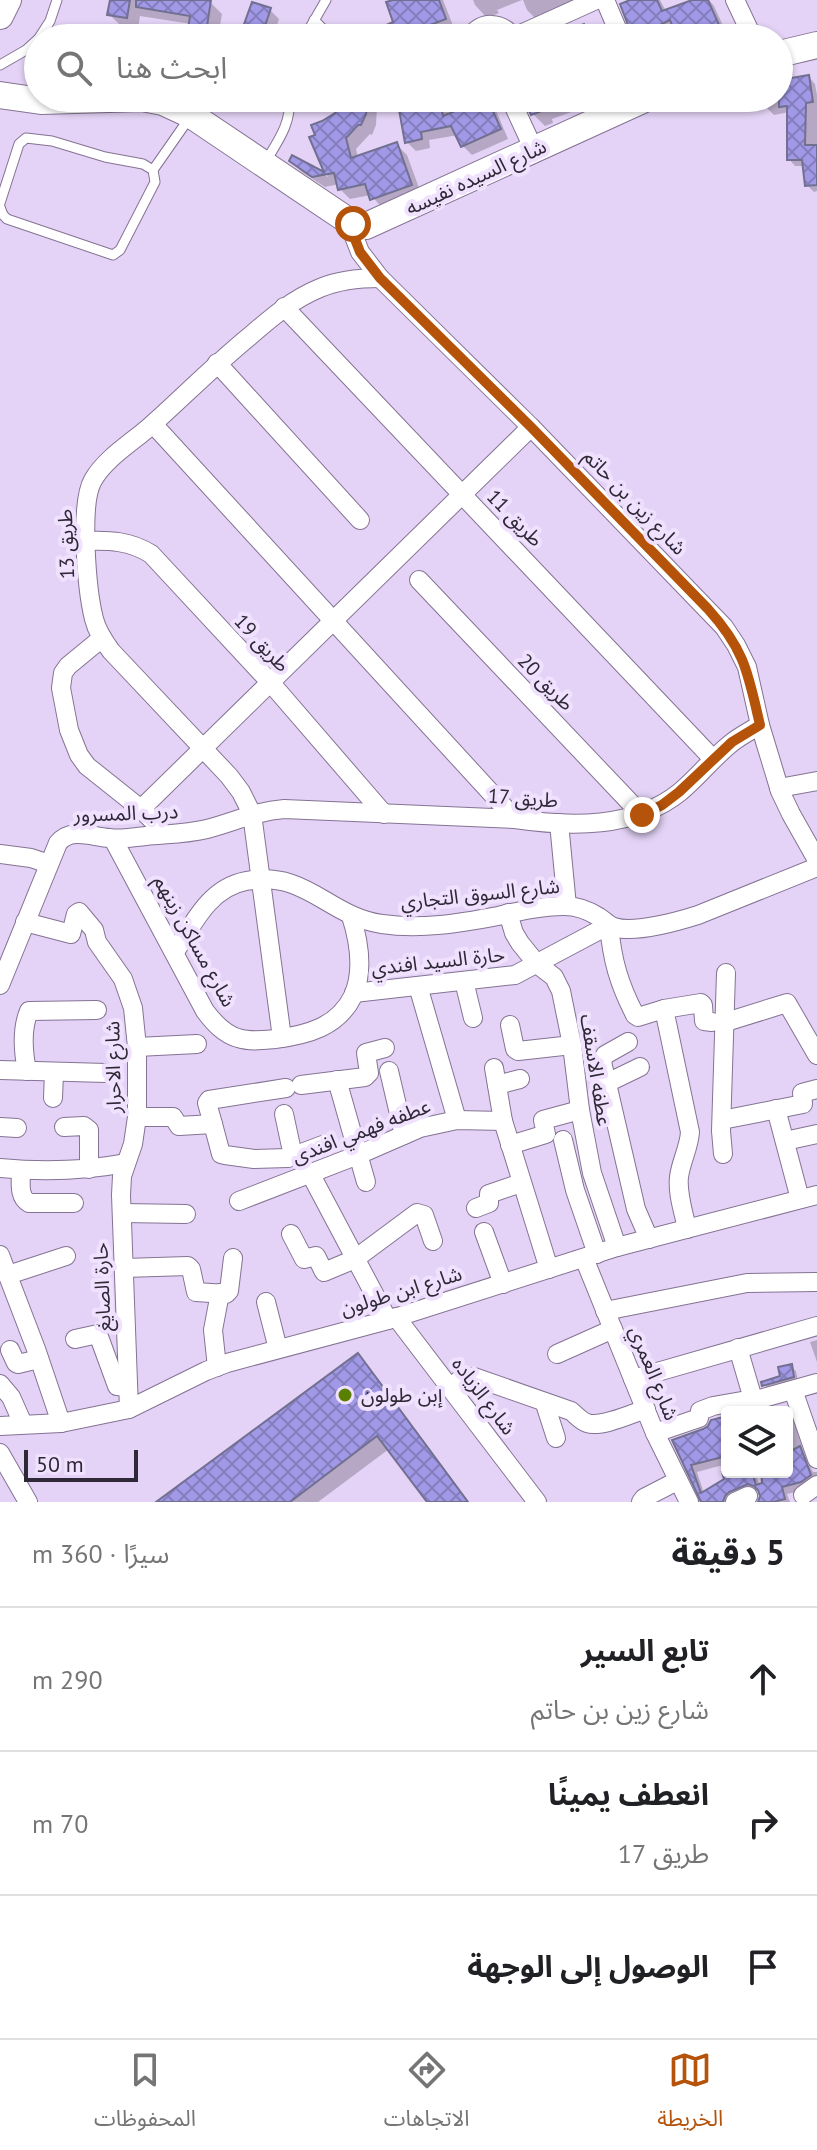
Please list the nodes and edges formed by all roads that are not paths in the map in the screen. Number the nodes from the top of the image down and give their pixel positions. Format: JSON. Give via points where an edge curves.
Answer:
{"nodes":[{"id":1,"x":8,"y":0,"type":"edge"},
{"id":2,"x":57,"y":0,"type":"edge"},
{"id":3,"x":326,"y":0,"type":"edge"},
{"id":4,"x":596,"y":0,"type":"edge"},
{"id":5,"x":605,"y":0,"type":"edge"},
{"id":6,"x":735,"y":0,"type":"edge"},
{"id":7,"x":0,"y":16,"type":"edge"},
{"id":8,"x":314,"y":20,"type":"junction"},
{"id":9,"x":48,"y":24,"type":"edge"},
{"id":10,"x":312,"y":24,"type":"edge"},
{"id":11,"x":318,"y":24,"type":"edge"},
{"id":12,"x":544,"y":24,"type":"edge"},
{"id":13,"x":615,"y":24,"type":"edge"},
{"id":14,"x":746,"y":24,"type":"edge"},
{"id":15,"x":817,"y":45,"type":"edge"},
{"id":16,"x":24,"y":51,"type":"edge"},
{"id":17,"x":793,"y":51,"type":"edge"},
{"id":18,"x":0,"y":65,"type":"edge"},
{"id":19,"x":0,"y":95,"type":"edge"},
{"id":20,"x":24,"y":99,"type":"edge"},
{"id":21,"x":185,"y":112,"type":"edge"},
{"id":22,"x":289,"y":112,"type":"edge"},
{"id":23,"x":516,"y":112,"type":"edge"},
{"id":24,"x":617,"y":112,"type":"edge"},
{"id":25,"x":191,"y":115,"type":"junction"},
{"id":26,"x":534,"y":150,"type":"junction"},
{"id":27,"x":264,"y":164,"type":"junction"},
{"id":28,"x":153,"y":170,"type":"junction"},
{"id":29,"x":0,"y":205,"type":"edge"},
{"id":30,"x":348,"y":221,"type":"junction"},
{"id":31,"x":380,"y":278,"type":"junction"},
{"id":32,"x":284,"y":307,"type":"junction"},
{"id":33,"x":217,"y":363,"type":"junction"},
{"id":34,"x":153,"y":424,"type":"junction"},
{"id":35,"x":531,"y":427,"type":"junction"},
{"id":36,"x":462,"y":494,"type":"junction"},
{"id":37,"x":360,"y":520,"type":"dead end"},
{"id":38,"x":86,"y":541,"type":"junction"},
{"id":39,"x":419,"y":580,"type":"dead end"},
{"id":40,"x":333,"y":621,"type":"junction"},
{"id":41,"x":102,"y":638,"type":"junction"},
{"id":42,"x":270,"y":682,"type":"junction"},
{"id":43,"x":760,"y":725,"type":"junction"},
{"id":44,"x":204,"y":747,"type":"junction"},
{"id":45,"x":713,"y":759,"type":"junction"},
{"id":46,"x":817,"y":781,"type":"edge"},
{"id":47,"x":779,"y":788,"type":"junction"},
{"id":48,"x":141,"y":809,"type":"junction"},
{"id":49,"x":252,"y":814,"type":"junction"},
{"id":50,"x":384,"y":814,"type":"junction"},
{"id":51,"x":642,"y":815,"type":"junction"},
{"id":52,"x":515,"y":819,"type":"junction"},
{"id":53,"x":559,"y":823,"type":"junction"},
{"id":54,"x":162,"y":834,"type":"junction"},
{"id":55,"x":810,"y":836,"type":"edge"},
{"id":56,"x":113,"y":839,"type":"junction"},
{"id":57,"x":0,"y":854,"type":"edge"},
{"id":58,"x":817,"y":860,"type":"edge"},
{"id":59,"x":49,"y":864,"type":"junction"},
{"id":60,"x":817,"y":867,"type":"edge"},
{"id":61,"x":260,"y":880,"type":"junction"},
{"id":62,"x":567,"y":906,"type":"junction"},
{"id":63,"x":508,"y":913,"type":"junction"},
{"id":64,"x":351,"y":916,"type":"junction"},
{"id":65,"x":25,"y":922,"type":"junction"},
{"id":66,"x":609,"y":925,"type":"junction"},
{"id":67,"x":4,"y":948,"type":"edge"},
{"id":68,"x":175,"y":952,"type":"junction"},
{"id":69,"x":537,"y":964,"type":"junction"},
{"id":70,"x":726,"y":973,"type":"dead end"},
{"id":71,"x":464,"y":981,"type":"junction"},
{"id":72,"x":0,"y":985,"type":"edge"},
{"id":73,"x":418,"y":986,"type":"junction"},
{"id":74,"x":354,"y":993,"type":"junction"},
{"id":75,"x":664,"y":1009,"type":"junction"},
{"id":76,"x":97,"y":1010,"type":"dead end"},
{"id":77,"x":473,"y":1018,"type":"dead end"},
{"id":78,"x":719,"y":1022,"type":"junction"},
{"id":79,"x":510,"y":1025,"type":"dead end"},
{"id":80,"x":282,"y":1038,"type":"junction"},
{"id":81,"x":628,"y":1042,"type":"dead end"},
{"id":82,"x":197,"y":1044,"type":"dead end"},
{"id":83,"x":572,"y":1045,"type":"junction"},
{"id":84,"x":137,"y":1047,"type":"junction"},
{"id":85,"x":385,"y":1048,"type":"dead end"},
{"id":86,"x":817,"y":1055,"type":"edge"},
{"id":87,"x":640,"y":1067,"type":"dead end"},
{"id":88,"x":0,"y":1070,"type":"edge"},
{"id":89,"x":27,"y":1071,"type":"junction"},
{"id":90,"x":389,"y":1071,"type":"dead end"},
{"id":91,"x":54,"y":1072,"type":"junction"},
{"id":92,"x":106,"y":1073,"type":"dead end"},
{"id":93,"x":520,"y":1079,"type":"dead end"},
{"id":94,"x":337,"y":1080,"type":"junction"},
{"id":95,"x":607,"y":1083,"type":"junction"},
{"id":96,"x":817,"y":1089,"type":"edge"},
{"id":97,"x":53,"y":1098,"type":"dead end"},
{"id":98,"x":776,"y":1109,"type":"junction"},
{"id":99,"x":580,"y":1110,"type":"junction"},
{"id":100,"x":284,"y":1114,"type":"dead end"},
{"id":101,"x":137,"y":1117,"type":"junction"},
{"id":102,"x":457,"y":1120,"type":"junction"},
{"id":103,"x":503,"y":1121,"type":"junction"},
{"id":104,"x":213,"y":1124,"type":"junction"},
{"id":105,"x":722,"y":1126,"type":"junction"},
{"id":106,"x":64,"y":1127,"type":"dead end"},
{"id":107,"x":690,"y":1132,"type":"junction"},
{"id":108,"x":817,"y":1134,"type":"edge"},
{"id":109,"x":404,"y":1135,"type":"junction"},
{"id":110,"x":563,"y":1140,"type":"dead end"},
{"id":111,"x":785,"y":1141,"type":"junction"},
{"id":112,"x":328,"y":1143,"type":"dead end"},
{"id":113,"x":510,"y":1145,"type":"junction"},
{"id":114,"x":723,"y":1154,"type":"dead end"},
{"id":115,"x":358,"y":1155,"type":"junction"},
{"id":116,"x":293,"y":1156,"type":"junction"},
{"id":117,"x":126,"y":1163,"type":"junction"},
{"id":118,"x":0,"y":1168,"type":"edge"},
{"id":119,"x":89,"y":1169,"type":"junction"},
{"id":120,"x":21,"y":1170,"type":"junction"},
{"id":121,"x":310,"y":1173,"type":"junction"},
{"id":122,"x":366,"y":1182,"type":"dead end"},
{"id":123,"x":521,"y":1183,"type":"junction"},
{"id":124,"x":808,"y":1197,"type":"edge"},
{"id":125,"x":239,"y":1201,"type":"dead end"},
{"id":126,"x":74,"y":1203,"type":"dead end"},
{"id":127,"x":476,"y":1208,"type":"dead end"},
{"id":128,"x":122,"y":1213,"type":"junction"},
{"id":129,"x":186,"y":1214,"type":"dead end"},
{"id":130,"x":687,"y":1229,"type":"junction"},
{"id":131,"x":484,"y":1232,"type":"dead end"},
{"id":132,"x":291,"y":1234,"type":"dead end"},
{"id":133,"x":649,"y":1239,"type":"junction"},
{"id":134,"x":433,"y":1241,"type":"dead end"},
{"id":135,"x":617,"y":1247,"type":"junction"},
{"id":136,"x":0,"y":1255,"type":"edge"},
{"id":137,"x":66,"y":1256,"type":"dead end"},
{"id":138,"x":591,"y":1256,"type":"junction"},
{"id":139,"x":233,"y":1258,"type":"dead end"},
{"id":140,"x":355,"y":1259,"type":"junction"},
{"id":141,"x":124,"y":1268,"type":"junction"},
{"id":142,"x":549,"y":1269,"type":"junction"},
{"id":143,"x":8,"y":1275,"type":"junction"},
{"id":144,"x":817,"y":1282,"type":"edge"},
{"id":145,"x":503,"y":1284,"type":"junction"},
{"id":146,"x":220,"y":1293,"type":"junction"},
{"id":147,"x":266,"y":1302,"type":"dead end"},
{"id":148,"x":605,"y":1311,"type":"junction"},
{"id":149,"x":392,"y":1319,"type":"junction"},
{"id":150,"x":817,"y":1326,"type":"edge"},
{"id":151,"x":613,"y":1329,"type":"junction"},
{"id":152,"x":75,"y":1339,"type":"dead end"},
{"id":153,"x":738,"y":1348,"type":"junction"},
{"id":154,"x":278,"y":1349,"type":"junction"},
{"id":155,"x":10,"y":1350,"type":"dead end"},
{"id":156,"x":557,"y":1354,"type":"dead end"},
{"id":157,"x":39,"y":1359,"type":"junction"},
{"id":158,"x":217,"y":1367,"type":"junction"},
{"id":159,"x":633,"y":1379,"type":"junction"},
{"id":160,"x":817,"y":1383,"type":"edge"},
{"id":161,"x":0,"y":1384,"type":"edge"},
{"id":162,"x":128,"y":1387,"type":"junction"},
{"id":163,"x":450,"y":1388,"type":"junction"},
{"id":164,"x":793,"y":1390,"type":"junction"},
{"id":165,"x":753,"y":1399,"type":"junction"},
{"id":166,"x":545,"y":1404,"type":"junction"},
{"id":167,"x":129,"y":1409,"type":"junction"},
{"id":168,"x":646,"y":1409,"type":"junction"},
{"id":169,"x":61,"y":1423,"type":"junction"},
{"id":170,"x":23,"y":1424,"type":"junction"},
{"id":171,"x":0,"y":1426,"type":"edge"},
{"id":172,"x":655,"y":1433,"type":"junction"},
{"id":173,"x":556,"y":1438,"type":"dead end"},
{"id":174,"x":0,"y":1453,"type":"edge"},
{"id":175,"x":817,"y":1459,"type":"edge"},
{"id":176,"x":677,"y":1481,"type":"junction"},
{"id":177,"x":28,"y":1502,"type":"edge"},
{"id":178,"x":537,"y":1502,"type":"edge"},
{"id":179,"x":641,"y":1502,"type":"edge"},
{"id":180,"x":689,"y":1502,"type":"edge"}],
"edges":[{"from":1,"to":7,"type":"street"},
{"from":2,"to":9,"type":"lane"},
{"from":3,"to":8,"type":"lane"},
{"from":4,"to":12,"type":"street"},
{"from":5,"to":13,"type":"street"},
{"from":6,"to":14,"type":"street"},
{"from":8,"to":10,"type":"lane"},
{"from":8,"to":11,"type":"lane"},
{"from":15,"to":17,"type":"street"},
{"from":16,"to":18,"type":"lane"},
{"from":19,"to":20,"type":"street"},
{"from":21,"to":25,"type":"street"},
{"from":22,"to":27,"type":"lane"},
{"from":23,"to":26,"type":"street"},
{"from":24,"to":26,"type":"street","name":"شارع السيده نفيسه"},
{"from":25,"to":27,"type":"street"},
{"from":25,"to":28,"type":"lane"},
{"from":26,"to":30,"type":"street","name":"شارع السيده نفيسه","via":[[372,225]]},
{"from":27,"to":30,"type":"street"},
{"from":28,"to":29,"type":"lane","via":[[26,138],[19,144]]},
{"from":28,"to":29,"type":"lane","via":[[155,182],[113,255],[7,219]]},
{"from":30,"to":31,"type":"street","name":"شارع زين بن حاتم","via":[[360,252]]},
{"from":31,"to":32,"type":"street","name":"طريق 13","via":[[340,282]]},
{"from":31,"to":35,"type":"street","name":"شارع زين بن حاتم"},
{"from":32,"to":33,"type":"street","name":"طريق 13"},
{"from":32,"to":36,"type":"street","name":"طريق 11"},
{"from":33,"to":34,"type":"street","name":"طريق 13"},
{"from":33,"to":37,"type":"street"},
{"from":34,"to":38,"type":"street","name":"طريق 13","via":[[103,466],[92,482]]},
{"from":34,"to":40,"type":"street"},
{"from":35,"to":36,"type":"street"},
{"from":35,"to":43,"type":"street","name":"شارع زين بن حاتم","via":[[724,627],[747,667]]},
{"from":36,"to":40,"type":"street"},
{"from":36,"to":45,"type":"street","name":"طريق 11"},
{"from":38,"to":41,"type":"street","name":"طريق 13","via":[[93,616]]},
{"from":38,"to":42,"type":"street","name":"طريق 19","via":[[127,543],[151,554]]},
{"from":39,"to":51,"type":"street","name":"طريق 20"},
{"from":40,"to":42,"type":"street"},
{"from":40,"to":52,"type":"street"},
{"from":41,"to":44,"type":"street","name":"طريق 13"},
{"from":41,"to":48,"type":"street","via":[[63,673],[69,730],[87,766]]},
{"from":42,"to":44,"type":"street"},
{"from":42,"to":50,"type":"street","name":"طريق 19"},
{"from":43,"to":45,"type":"street","name":"طريق 17"},
{"from":43,"to":47,"type":"street","name":"شارع زين بن حاتم"},
{"from":44,"to":48,"type":"street"},
{"from":44,"to":49,"type":"street","name":"طريق 13"},
{"from":45,"to":51,"type":"street","name":"طريق 17","via":[[679,792]]},
{"from":46,"to":47,"type":"street"},
{"from":47,"to":55,"type":"street","name":"شارع زين بن حاتم"},
{"from":48,"to":54,"type":"street"},
{"from":49,"to":50,"type":"street","name":"طريق 17","via":[[284,809]]},
{"from":49,"to":54,"type":"street","name":"درب المسرور","via":[[207,829]]},
{"from":49,"to":61,"type":"street"},
{"from":50,"to":52,"type":"street","name":"طريق 17"},
{"from":51,"to":53,"type":"street","name":"طريق 17"},
{"from":52,"to":53,"type":"street","name":"طريق 17"},
{"from":53,"to":62,"type":"street"},
{"from":54,"to":56,"type":"street","name":"درب المسرور"},
{"from":55,"to":58,"type":"street","name":"شارع زين بن حاتم"},
{"from":56,"to":59,"type":"street","name":"درب المسرور","via":[[69,835],[58,843]]},
{"from":56,"to":68,"type":"street","name":"شارع مساكن زينهم"},
{"from":57,"to":59,"type":"street"},
{"from":59,"to":65,"type":"street","name":"درب المسرور"},
{"from":60,"to":66,"type":"street","name":"شارع السوق التجاري","via":[[684,920],[634,929]]},
{"from":61,"to":64,"type":"street","name":"شارع السوق التجاري","via":[[293,883]]},
{"from":61,"to":68,"type":"street","name":"شارع السوق التجاري","via":[[243,881],[213,897]]},
{"from":61,"to":80,"type":"street"},
{"from":62,"to":63,"type":"street","name":"شارع السوق التجاري"},
{"from":62,"to":66,"type":"street","name":"شارع السوق التجاري","via":[[590,912]]},
{"from":63,"to":64,"type":"street","name":"شارع السوق التجاري","via":[[425,926],[384,925]]},
{"from":63,"to":69,"type":"street","name":"عطفه الاسقف","via":[[514,933]]},
{"from":64,"to":74,"type":"street","via":[[359,954]]},
{"from":65,"to":67,"type":"street","name":"درب المسرور"},
{"from":65,"to":84,"type":"street","name":"شارع الاحرار","via":[[71,934],[79,912],[123,979]]},
{"from":66,"to":69,"type":"street","name":"حارة السيد افندي"},
{"from":66,"to":75,"type":"street","via":[[621,988],[636,1017]]},
{"from":67,"to":72,"type":"street","name":"درب المسرور"},
{"from":68,"to":80,"type":"street","name":"شارع مساكن زينهم","via":[[205,1011],[225,1032],[252,1040]]},
{"from":69,"to":71,"type":"street","name":"حارة السيد افندي","via":[[515,975]]},
{"from":69,"to":83,"type":"street","name":"عطفه الاسقف","via":[[558,984]]},
{"from":70,"to":78,"type":"street"},
{"from":71,"to":73,"type":"street","name":"حارة السيد افندي"},
{"from":71,"to":77,"type":"street"},
{"from":73,"to":74,"type":"street","name":"حارة السيد افندي"},
{"from":73,"to":102,"type":"street"},
{"from":74,"to":80,"type":"street","name":"شارع مساكن زينهم","via":[[326,1025]]},
{"from":75,"to":78,"type":"street","via":[[701,1003],[704,1021]]},
{"from":75,"to":107,"type":"street"},
{"from":76,"to":89,"type":"street","via":[[29,1011],[23,1042]]},
{"from":78,"to":86,"type":"street","via":[[787,1003]]},
{"from":78,"to":105,"type":"street"},
{"from":79,"to":83,"type":"street","via":[[516,1051]]},
{"from":81,"to":95,"type":"street","via":[[602,1058]]},
{"from":82,"to":84,"type":"street"},
{"from":83,"to":99,"type":"street","name":"عطفه الاسقف"},
{"from":84,"to":101,"type":"street","name":"شارع الاحرار"},
{"from":85,"to":94,"type":"street","via":[[366,1053],[368,1075]]},
{"from":87,"to":95,"type":"street"},
{"from":88,"to":89,"type":"street"},
{"from":89,"to":91,"type":"street"},
{"from":90,"to":109,"type":"street"},
{"from":91,"to":92,"type":"street"},
{"from":91,"to":97,"type":"street"},
{"from":93,"to":103,"type":"street","via":[[495,1077]]},
{"from":94,"to":104,"type":"street","via":[[209,1100]]},
{"from":94,"to":115,"type":"street"},
{"from":95,"to":133,"type":"street","via":[[636,1209]]},
{"from":96,"to":98,"type":"street","via":[[802,1093],[803,1104]]},
{"from":98,"to":105,"type":"street"},
{"from":98,"to":111,"type":"street"},
{"from":99,"to":113,"type":"street","via":[[543,1121],[545,1134]]},
{"from":99,"to":135,"type":"street","name":"عطفه الاسقف","via":[[592,1173]]},
{"from":100,"to":116,"type":"street"},
{"from":101,"to":104,"type":"street","via":[[173,1117],[179,1126]]},
{"from":101,"to":117,"type":"street","name":"شارع الاحرار"},
{"from":102,"to":103,"type":"street","name":"عطفه فهمي افندى"},
{"from":102,"to":109,"type":"street","name":"عطفه فهمي افندى"},
{"from":103,"to":113,"type":"street"},
{"from":104,"to":116,"type":"street","via":[[223,1155]]},
{"from":105,"to":107,"type":"street"},
{"from":105,"to":114,"type":"street"},
{"from":106,"to":119,"type":"street","via":[[89,1130]]},
{"from":107,"to":130,"type":"street","via":[[679,1177]]},
{"from":108,"to":111,"type":"street"},
{"from":109,"to":115,"type":"street","name":"عطفه فهمي افندى"},
{"from":110,"to":138,"type":"street","name":"شارع العمري"},
{"from":111,"to":124,"type":"street"},
{"from":112,"to":116,"type":"street"},
{"from":113,"to":123,"type":"street"},
{"from":115,"to":121,"type":"street","name":"عطفه فهمي افندى"},
{"from":115,"to":122,"type":"street"},
{"from":117,"to":119,"type":"street"},
{"from":117,"to":128,"type":"street","name":"حارة الصايغ"},
{"from":118,"to":120,"type":"street"},
{"from":119,"to":120,"type":"street"},
{"from":120,"to":126,"type":"street","via":[[25,1202]]},
{"from":121,"to":125,"type":"street","name":"عطفه فهمي افندى"},
{"from":121,"to":140,"type":"street","name":"شارع الزياده"},
{"from":123,"to":127,"type":"street","via":[[489,1194],[489,1203]]},
{"from":123,"to":142,"type":"street"},
{"from":124,"to":130,"type":"street","name":"شارع ابن طولون"},
{"from":128,"to":129,"type":"street"},
{"from":128,"to":141,"type":"street","name":"حارة الصايغ"},
{"from":130,"to":133,"type":"street","name":"شارع ابن طولون"},
{"from":131,"to":145,"type":"street"},
{"from":132,"to":140,"type":"street","via":[[304,1259],[316,1256],[324,1272]]},
{"from":133,"to":135,"type":"street","name":"شارع ابن طولون"},
{"from":134,"to":140,"type":"street","via":[[424,1215],[417,1213]]},
{"from":135,"to":138,"type":"street","name":"شارع ابن طولون"},
{"from":136,"to":143,"type":"street"},
{"from":137,"to":143,"type":"street"},
{"from":138,"to":142,"type":"street","name":"شارع ابن طولون"},
{"from":138,"to":148,"type":"street","name":"شارع العمري"},
{"from":139,"to":146,"type":"street","via":[[229,1291]]},
{"from":140,"to":149,"type":"street","name":"شارع الزياده"},
{"from":141,"to":146,"type":"street","via":[[188,1266],[196,1291]]},
{"from":141,"to":162,"type":"street","name":"حارة الصايغ"},
{"from":142,"to":145,"type":"street","name":"شارع ابن طولون"},
{"from":143,"to":157,"type":"street"},
{"from":144,"to":148,"type":"street","via":[[747,1283]]},
{"from":145,"to":149,"type":"street","name":"شارع ابن طولون"},
{"from":146,"to":158,"type":"street","via":[[213,1330]]},
{"from":147,"to":154,"type":"street"},
{"from":148,"to":151,"type":"street","name":"شارع العمري"},
{"from":149,"to":154,"type":"street","name":"شارع ابن طولون"},
{"from":149,"to":163,"type":"street","name":"شارع الزياده"},
{"from":150,"to":153,"type":"street"},
{"from":151,"to":156,"type":"street"},
{"from":151,"to":159,"type":"street","name":"شارع العمري"},
{"from":152,"to":162,"type":"street","via":[[98,1334],[117,1386]]},
{"from":153,"to":159,"type":"street"},
{"from":153,"to":165,"type":"street"},
{"from":154,"to":158,"type":"street","name":"شارع ابن طولون"},
{"from":155,"to":157,"type":"street","via":[[18,1364]]},
{"from":157,"to":169,"type":"street"},
{"from":158,"to":167,"type":"street","name":"شارع ابن طولون"},
{"from":159,"to":168,"type":"street","name":"شارع العمري"},
{"from":160,"to":164,"type":"street"},
{"from":161,"to":170,"type":"street"},
{"from":162,"to":167,"type":"street","name":"حارة الصايغ"},
{"from":163,"to":166,"type":"street","via":[[462,1378],[474,1377]]},
{"from":163,"to":178,"type":"street","name":"شارع الزياده"},
{"from":164,"to":165,"type":"street"},
{"from":164,"to":175,"type":"street"},
{"from":165,"to":172,"type":"street","via":[[713,1406],[700,1411],[699,1418]]},
{"from":166,"to":168,"type":"street","via":[[592,1424]]},
{"from":166,"to":173,"type":"street"},
{"from":167,"to":169,"type":"street","name":"شارع ابن طولون"},
{"from":168,"to":172,"type":"street","name":"شارع العمري"},
{"from":169,"to":170,"type":"street","name":"شارع ابن طولون"},
{"from":170,"to":171,"type":"street","name":"شارع ابن طولون"},
{"from":172,"to":176,"type":"street","name":"شارع العمري"},
{"from":174,"to":177,"type":"street"},
{"from":176,"to":179,"type":"street"},
{"from":176,"to":180,"type":"street","name":"شارع العمري"}]}
